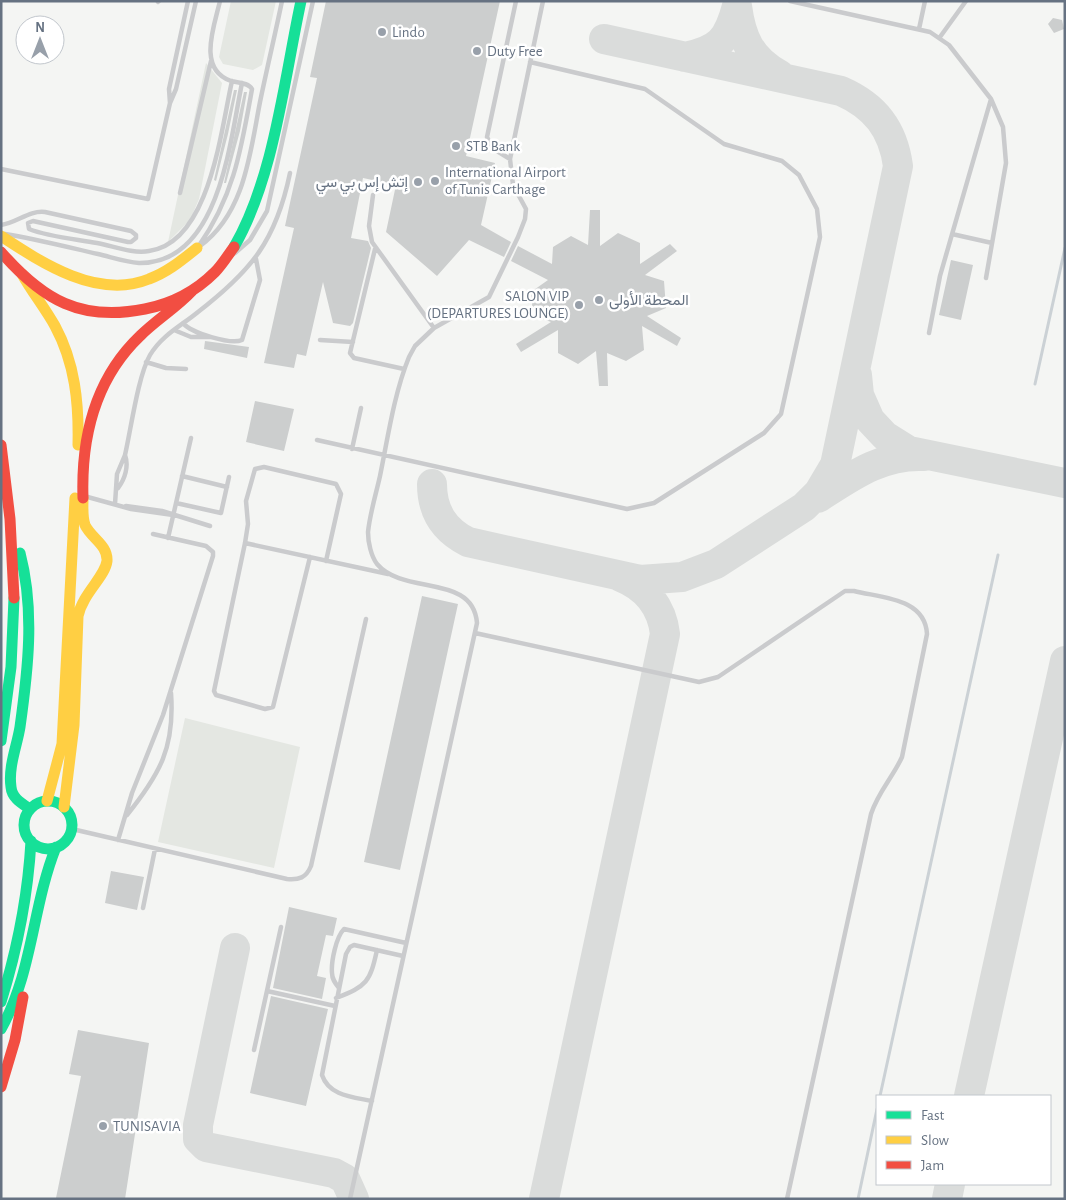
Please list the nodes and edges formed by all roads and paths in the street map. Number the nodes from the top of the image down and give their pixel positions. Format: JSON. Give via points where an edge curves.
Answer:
{"nodes":[{"id":1,"x":188,"y":1,"type":"edge"},
{"id":2,"x":196,"y":1,"type":"edge"},
{"id":3,"x":220,"y":1,"type":"edge"},
{"id":4,"x":282,"y":1,"type":"edge"},
{"id":5,"x":301,"y":1,"type":"edge"},
{"id":6,"x":313,"y":1,"type":"edge"},
{"id":7,"x":516,"y":1,"type":"edge"},
{"id":8,"x":543,"y":1,"type":"edge"},
{"id":9,"x":790,"y":1,"type":"edge"},
{"id":10,"x":925,"y":1,"type":"edge"},
{"id":11,"x":966,"y":1,"type":"edge"},
{"id":12,"x":919,"y":29,"type":"junction"},
{"id":13,"x":940,"y":37,"type":"junction"},
{"id":14,"x":210,"y":61,"type":"junction"},
{"id":15,"x":530,"y":62,"type":"junction"},
{"id":16,"x":232,"y":81,"type":"junction"},
{"id":17,"x":242,"y":83,"type":"junction"},
{"id":18,"x":991,"y":99,"type":"junction"},
{"id":19,"x":170,"y":103,"type":"junction"},
{"id":20,"x":510,"y":159,"type":"junction"},
{"id":21,"x":1,"y":169,"type":"edge"},
{"id":22,"x":290,"y":173,"type":"dead end"},
{"id":23,"x":180,"y":193,"type":"dead end"},
{"id":24,"x":373,"y":195,"type":"dead end"},
{"id":25,"x":1,"y":225,"type":"edge"},
{"id":26,"x":188,"y":227,"type":"junction"},
{"id":27,"x":196,"y":233,"type":"junction"},
{"id":28,"x":952,"y":234,"type":"junction"},
{"id":29,"x":1,"y":235,"type":"edge"},
{"id":30,"x":992,"y":243,"type":"junction"},
{"id":31,"x":197,"y":248,"type":"junction"},
{"id":32,"x":376,"y":249,"type":"junction"},
{"id":33,"x":1,"y":252,"type":"edge"},
{"id":34,"x":256,"y":259,"type":"junction"},
{"id":35,"x":224,"y":261,"type":"junction"},
{"id":36,"x":22,"y":274,"type":"junction"},
{"id":37,"x":986,"y":278,"type":"dead end"},
{"id":38,"x":192,"y":291,"type":"junction"},
{"id":39,"x":183,"y":323,"type":"junction"},
{"id":40,"x":434,"y":328,"type":"junction"},
{"id":41,"x":174,"y":330,"type":"junction"},
{"id":42,"x":928,"y":333,"type":"dead end"},
{"id":43,"x":210,"y":336,"type":"junction"},
{"id":44,"x":320,"y":340,"type":"dead end"},
{"id":45,"x":353,"y":342,"type":"junction"},
{"id":46,"x":146,"y":362,"type":"junction"},
{"id":47,"x":186,"y":369,"type":"dead end"},
{"id":48,"x":404,"y":369,"type":"junction"},
{"id":49,"x":361,"y":408,"type":"dead end"},
{"id":50,"x":191,"y":438,"type":"dead end"},
{"id":51,"x":317,"y":440,"type":"dead end"},
{"id":52,"x":1,"y":445,"type":"edge"},
{"id":53,"x":352,"y":449,"type":"junction"},
{"id":54,"x":384,"y":457,"type":"junction"},
{"id":55,"x":182,"y":476,"type":"junction"},
{"id":56,"x":229,"y":477,"type":"dead end"},
{"id":57,"x":227,"y":487,"type":"junction"},
{"id":58,"x":79,"y":495,"type":"junction"},
{"id":59,"x":176,"y":503,"type":"junction"},
{"id":60,"x":115,"y":504,"type":"junction"},
{"id":61,"x":173,"y":515,"type":"junction"},
{"id":62,"x":210,"y":526,"type":"dead end"},
{"id":63,"x":153,"y":534,"type":"dead end"},
{"id":64,"x":12,"y":535,"type":"junction"},
{"id":65,"x":168,"y":538,"type":"junction"},
{"id":66,"x":245,"y":543,"type":"junction"},
{"id":67,"x":310,"y":557,"type":"junction"},
{"id":68,"x":326,"y":561,"type":"junction"},
{"id":69,"x":388,"y":574,"type":"junction"},
{"id":70,"x":366,"y":619,"type":"dead end"},
{"id":71,"x":475,"y":633,"type":"junction"},
{"id":72,"x":170,"y":688,"type":"junction"},
{"id":73,"x":64,"y":700,"type":"junction"},
{"id":74,"x":76,"y":701,"type":"junction"},
{"id":75,"x":1,"y":741,"type":"edge"},
{"id":76,"x":47,"y":801,"type":"junction"},
{"id":77,"x":64,"y":807,"type":"junction"},
{"id":78,"x":30,"y":809,"type":"junction"},
{"id":79,"x":124,"y":818,"type":"junction"},
{"id":80,"x":72,"y":829,"type":"junction"},
{"id":81,"x":31,"y":840,"type":"junction"},
{"id":82,"x":118,"y":840,"type":"junction"},
{"id":83,"x":56,"y":847,"type":"junction"},
{"id":84,"x":155,"y":849,"type":"junction"},
{"id":85,"x":143,"y":908,"type":"dead end"},
{"id":86,"x":281,"y":927,"type":"dead end"},
{"id":87,"x":406,"y":943,"type":"junction"},
{"id":88,"x":377,"y":950,"type":"junction"},
{"id":89,"x":403,"y":956,"type":"junction"},
{"id":90,"x":25,"y":975,"type":"junction"},
{"id":91,"x":339,"y":988,"type":"junction"},
{"id":92,"x":267,"y":991,"type":"junction"},
{"id":93,"x":336,"y":998,"type":"junction"},
{"id":94,"x":1,"y":1002,"type":"edge"},
{"id":95,"x":335,"y":1006,"type":"junction"},
{"id":96,"x":1,"y":1029,"type":"edge"},
{"id":97,"x":254,"y":1050,"type":"dead end"},
{"id":98,"x":1,"y":1087,"type":"edge"},
{"id":99,"x":372,"y":1102,"type":"junction"},
{"id":100,"x":350,"y":1199,"type":"edge"},
{"id":101,"x":787,"y":1199,"type":"edge"}],
"edges":[{"from":1,"to":19,"type":"lane","via":[[169,89]]},
{"from":2,"to":19,"type":"lane","via":[[176,90]]},
{"from":3,"to":14,"type":"lane"},
{"from":4,"to":31,"type":"lane","via":[[244,180],[225,221]]},
{"from":5,"to":35,"type":"main road","via":[[261,191],[240,239]]},
{"from":6,"to":35,"type":"lane","via":[[267,211],[250,240]]},
{"from":7,"to":20,"type":"lane","via":[[487,137],[492,148]]},
{"from":8,"to":15,"type":"lane"},
{"from":9,"to":12,"type":"lane"},
{"from":10,"to":12,"type":"lane"},
{"from":11,"to":13,"type":"lane"},
{"from":12,"to":13,"type":"lane"},
{"from":13,"to":18,"type":"lane"},
{"from":14,"to":16,"type":"lane","via":[[216,71]]},
{"from":14,"to":23,"type":"lane"},
{"from":15,"to":20,"type":"lane"},
{"from":15,"to":54,"type":"lane","via":[[645,89],[724,144],[782,161],[799,175],[817,209],[820,237],[784,406],[777,421],[764,433],[654,502],[636,508],[627,509]]},
{"from":16,"to":17,"type":"lane"},
{"from":16,"to":26,"type":"lane","via":[[206,194]]},
{"from":17,"to":27,"type":"lane","via":[[219,191]]},
{"from":17,"to":31,"type":"lane","via":[[252,89],[236,174],[219,215]]},
{"from":18,"to":28,"type":"lane"},
{"from":18,"to":30,"type":"lane","via":[[1003,127],[1007,151]]},
{"from":19,"to":21,"type":"lane","via":[[149,197],[145,200]]},
{"from":20,"to":40,"type":"lane","via":[[514,186],[526,209],[518,237],[489,296]]},
{"from":22,"to":34,"type":"lane","via":[[274,229]]},
{"from":24,"to":32,"type":"lane","via":[[369,226]]},
{"from":25,"to":26,"type":"lane","via":[[32,213],[45,212],[131,231],[136,238],[128,242],[33,221],[28,224],[29,229],[144,252],[162,247]]},
{"from":26,"to":27,"type":"lane"},
{"from":27,"to":29,"type":"lane","via":[[162,259],[138,263]]},
{"from":28,"to":30,"type":"lane"},
{"from":28,"to":42,"type":"lane"},
{"from":29,"to":31,"type":"main road","via":[[60,272],[80,280],[117,286],[144,282],[169,271]]},
{"from":30,"to":37,"type":"lane"},
{"from":32,"to":40,"type":"lane"},
{"from":32,"to":45,"type":"lane"},
{"from":33,"to":36,"type":"main road"},
{"from":34,"to":39,"type":"lane","via":[[217,297]]},
{"from":34,"to":43,"type":"lane","via":[[260,280],[244,337],[234,342]]},
{"from":35,"to":38,"type":"main road"},
{"from":36,"to":38,"type":"main road","via":[[59,302],[97,313],[143,311],[175,301]]},
{"from":36,"to":58,"type":"main road","via":[[54,324],[74,372],[79,410]]},
{"from":38,"to":58,"type":"main road","via":[[181,304],[129,346],[102,384],[88,426]]},
{"from":39,"to":41,"type":"lane"},
{"from":39,"to":43,"type":"lane","via":[[190,330]]},
{"from":40,"to":48,"type":"lane","via":[[415,346]]},
{"from":41,"to":43,"type":"lane","via":[[191,337]]},
{"from":41,"to":46,"type":"lane"},
{"from":44,"to":45,"type":"lane"},
{"from":45,"to":48,"type":"lane","via":[[351,356]]},
{"from":46,"to":47,"type":"lane"},
{"from":46,"to":60,"type":"lane","via":[[125,455],[125,476],[118,488]]},
{"from":48,"to":54,"type":"lane"},
{"from":49,"to":53,"type":"lane"},
{"from":50,"to":55,"type":"lane"},
{"from":51,"to":53,"type":"lane"},
{"from":52,"to":64,"type":"main road"},
{"from":53,"to":54,"type":"lane"},
{"from":54,"to":69,"type":"lane","via":[[368,532],[376,563]]},
{"from":55,"to":57,"type":"lane"},
{"from":55,"to":59,"type":"lane"},
{"from":56,"to":57,"type":"lane"},
{"from":57,"to":59,"type":"lane","via":[[223,509],[218,514]]},
{"from":58,"to":60,"type":"lane"},
{"from":58,"to":73,"type":"main road"},
{"from":58,"to":74,"type":"main road","via":[[84,524],[89,534],[104,548],[107,558],[105,569],[88,588],[80,609]]},
{"from":59,"to":61,"type":"lane"},
{"from":60,"to":61,"type":"lane"},
{"from":61,"to":62,"type":"lane"},
{"from":61,"to":65,"type":"lane"},
{"from":63,"to":65,"type":"lane"},
{"from":64,"to":75,"type":"main road","via":[[12,627]]},
{"from":64,"to":78,"type":"main road","via":[[24,570],[27,616],[20,731],[10,787],[17,801]]},
{"from":65,"to":72,"type":"lane","via":[[206,546],[214,556]]},
{"from":66,"to":67,"type":"lane"},
{"from":66,"to":67,"type":"lane","via":[[214,691],[220,698],[265,709],[275,703]]},
{"from":66,"to":68,"type":"lane","via":[[248,524],[246,501],[253,473],[264,467],[330,482],[340,489]]},
{"from":67,"to":68,"type":"lane"},
{"from":68,"to":69,"type":"lane"},
{"from":69,"to":71,"type":"lane","via":[[403,581],[465,596],[476,613]]},
{"from":70,"to":84,"type":"lane","via":[[311,866],[304,876],[287,879]]},
{"from":71,"to":87,"type":"lane"},
{"from":71,"to":101,"type":"lane","via":[[699,682],[718,677],[845,591],[909,604],[923,616],[927,634],[902,756],[875,801],[871,814]]},
{"from":72,"to":79,"type":"lane"},
{"from":72,"to":79,"type":"lane","via":[[172,724],[164,760],[151,785]]},
{"from":73,"to":74,"type":"main road"},
{"from":73,"to":76,"type":"main road","via":[[60,758]]},
{"from":74,"to":77,"type":"main road","via":[[73,752]]},
{"from":76,"to":77,"type":"main road"},
{"from":76,"to":78,"type":"main road"},
{"from":77,"to":80,"type":"main road","via":[[71,817]]},
{"from":78,"to":81,"type":"main road","via":[[25,826]]},
{"from":79,"to":82,"type":"lane"},
{"from":80,"to":82,"type":"lane"},
{"from":80,"to":83,"type":"main road","via":[[66,840]]},
{"from":81,"to":83,"type":"main road","via":[[44,848]]},
{"from":81,"to":94,"type":"main road","via":[[29,878]]},
{"from":82,"to":84,"type":"lane"},
{"from":83,"to":90,"type":"main road","via":[[44,880]]},
{"from":84,"to":85,"type":"lane"},
{"from":86,"to":92,"type":"lane"},
{"from":87,"to":89,"type":"lane"},
{"from":87,"to":91,"type":"lane","via":[[344,929],[332,966],[334,982]]},
{"from":88,"to":89,"type":"lane"},
{"from":88,"to":91,"type":"lane","via":[[350,947]]},
{"from":88,"to":93,"type":"lane","via":[[368,981],[356,991]]},
{"from":89,"to":99,"type":"lane"},
{"from":90,"to":96,"type":"main road","via":[[13,1009]]},
{"from":90,"to":98,"type":"main road","via":[[18,1024]]},
{"from":91,"to":93,"type":"lane"},
{"from":92,"to":95,"type":"lane"},
{"from":92,"to":97,"type":"lane"},
{"from":93,"to":95,"type":"lane"},
{"from":95,"to":99,"type":"lane","via":[[322,1068],[324,1083],[335,1092]]},
{"from":99,"to":100,"type":"lane"}]}
